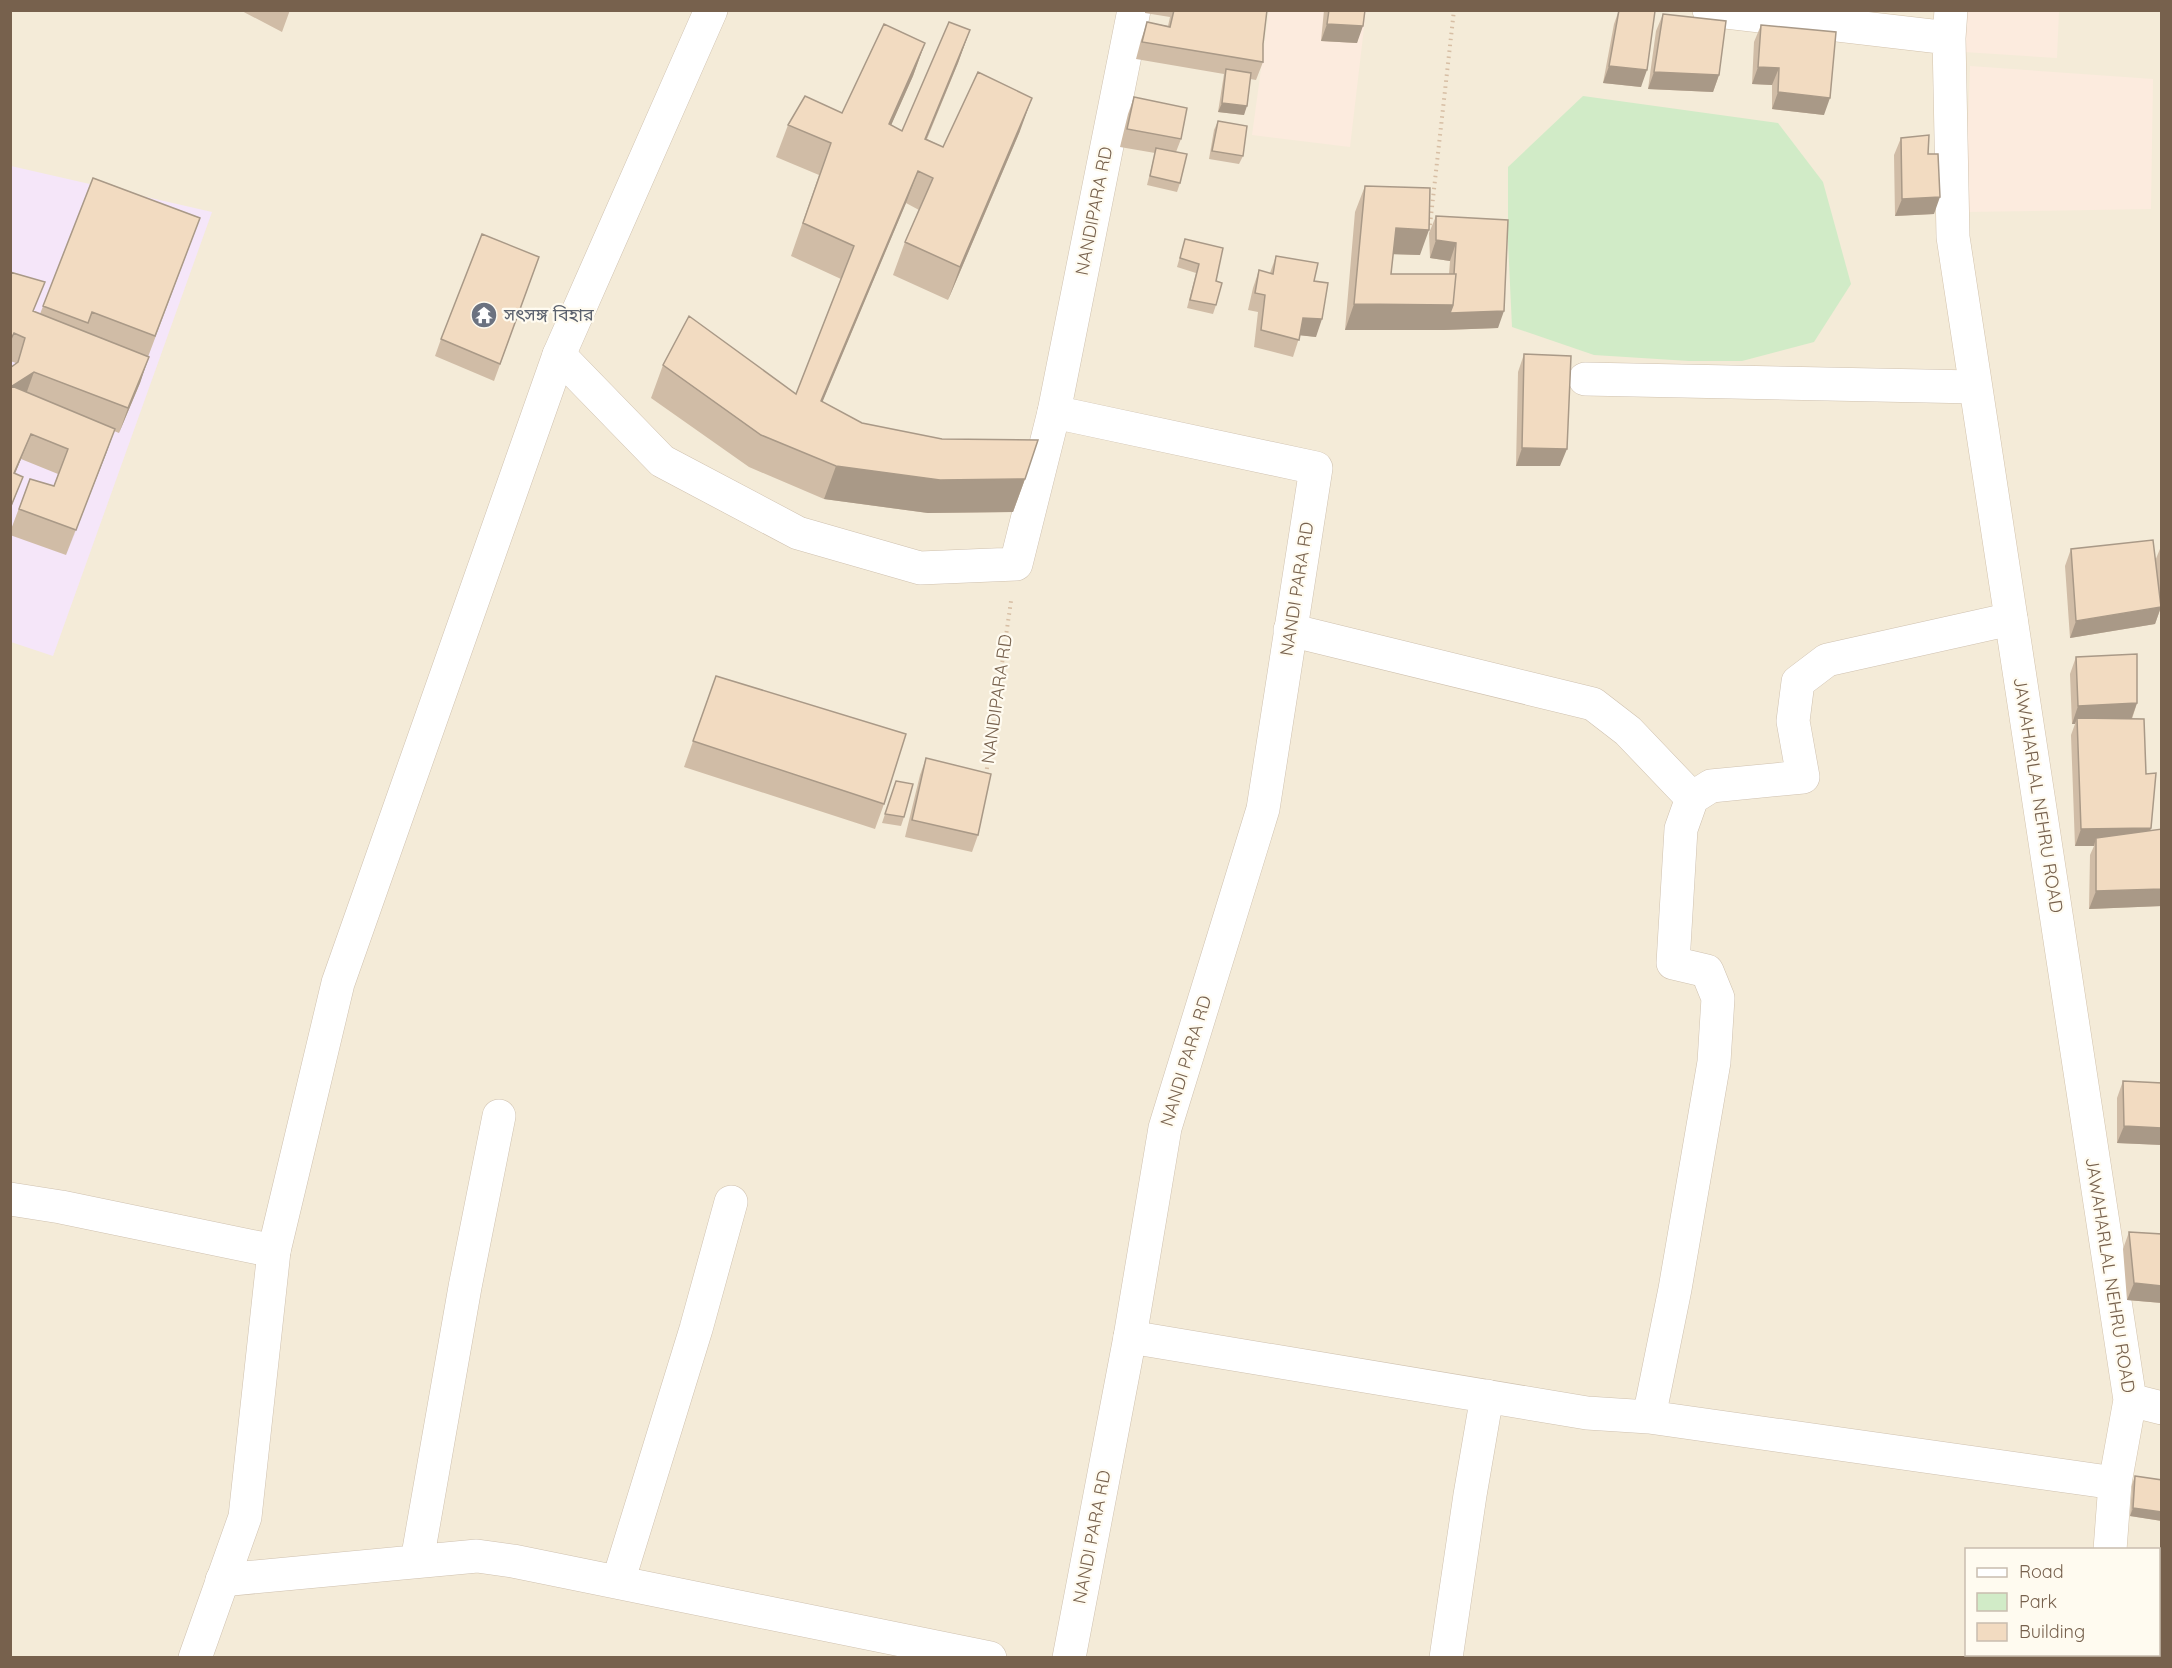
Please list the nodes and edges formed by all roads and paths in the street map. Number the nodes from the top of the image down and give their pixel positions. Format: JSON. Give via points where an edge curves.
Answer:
{"nodes":[{"id":1,"x":711,"y":10,"type":"edge"},
{"id":2,"x":1134,"y":10,"type":"edge"},
{"id":3,"x":1454,"y":10,"type":"edge"},
{"id":4,"x":1709,"y":10,"type":"edge"},
{"id":5,"x":1950,"y":24,"type":"edge"},
{"id":6,"x":1430,"y":225,"type":"edge"},
{"id":7,"x":559,"y":355,"type":"junction"},
{"id":8,"x":1584,"y":379,"type":"dead end"},
{"id":9,"x":1975,"y":387,"type":"junction"},
{"id":10,"x":1054,"y":412,"type":"junction"},
{"id":11,"x":1016,"y":564,"type":"junction"},
{"id":12,"x":2011,"y":618,"type":"junction"},
{"id":13,"x":1290,"y":630,"type":"junction"},
{"id":14,"x":986,"y":775,"type":"edge"},
{"id":15,"x":1692,"y":798,"type":"junction"},
{"id":16,"x":499,"y":1116,"type":"dead end"},
{"id":17,"x":10,"y":1199,"type":"edge"},
{"id":18,"x":731,"y":1202,"type":"dead end"},
{"id":19,"x":274,"y":1251,"type":"junction"},
{"id":20,"x":1130,"y":1337,"type":"junction"},
{"id":21,"x":1487,"y":1396,"type":"junction"},
{"id":22,"x":2130,"y":1400,"type":"junction"},
{"id":23,"x":2162,"y":1408,"type":"edge"},
{"id":24,"x":1648,"y":1417,"type":"junction"},
{"id":25,"x":2115,"y":1483,"type":"junction"},
{"id":26,"x":2110,"y":1548,"type":"edge"},
{"id":27,"x":417,"y":1562,"type":"junction"},
{"id":28,"x":222,"y":1580,"type":"junction"},
{"id":29,"x":618,"y":1582,"type":"junction"},
{"id":30,"x":195,"y":1658,"type":"edge"},
{"id":31,"x":990,"y":1658,"type":"edge"},
{"id":32,"x":1069,"y":1658,"type":"edge"},
{"id":33,"x":1446,"y":1658,"type":"edge"}],
"edges":[{"from":1,"to":7,"type":"street"},
{"from":2,"to":10,"type":"street","name":"NANDIPARA RD"},
{"from":3,"to":6,"type":"path"},
{"from":4,"to":5,"type":"street"},
{"from":5,"to":9,"type":"street","name":"JAWAHARLAL NEHRU ROAD","via":[[1953,237]]},
{"from":7,"to":11,"type":"street","via":[[662,461],[798,533],[920,568]]},
{"from":7,"to":19,"type":"street","via":[[338,983]]},
{"from":8,"to":9,"type":"street"},
{"from":9,"to":12,"type":"street","name":"JAWAHARLAL NEHRU ROAD"},
{"from":10,"to":11,"type":"street","name":"NANDIPARA RD"},
{"from":10,"to":13,"type":"street","name":"NANDI PARA RD","via":[[1316,468]]},
{"from":11,"to":14,"type":"path","name":"NANDIPARA RD"},
{"from":12,"to":15,"type":"street","via":[[1827,660],[1798,682],[1793,721],[1803,777],[1711,786]]},
{"from":12,"to":22,"type":"street","name":"JAWAHARLAL NEHRU ROAD"},
{"from":13,"to":15,"type":"street","via":[[1593,705],[1628,731]]},
{"from":13,"to":20,"type":"street","name":"NANDI PARA RD","via":[[1263,809],[1165,1128]]},
{"from":15,"to":24,"type":"street","via":[[1682,829],[1673,963],[1707,971],[1718,998],[1714,1062],[1675,1289]]},
{"from":16,"to":27,"type":"street"},
{"from":17,"to":19,"type":"street"},
{"from":18,"to":29,"type":"street"},
{"from":19,"to":28,"type":"street","via":[[245,1517]]},
{"from":20,"to":21,"type":"street"},
{"from":20,"to":32,"type":"street","name":"NANDI PARA RD"},
{"from":21,"to":24,"type":"street","via":[[1587,1413]]},
{"from":21,"to":33,"type":"street"},
{"from":22,"to":23,"type":"street"},
{"from":22,"to":25,"type":"street","name":"JAWAHARLAL NEHRU ROAD"},
{"from":24,"to":25,"type":"street"},
{"from":25,"to":26,"type":"street","name":"JAWAHARLAL NEHRU ROAD"},
{"from":27,"to":28,"type":"street"},
{"from":27,"to":29,"type":"street","via":[[477,1556]]},
{"from":28,"to":30,"type":"street"},
{"from":29,"to":31,"type":"street"}]}
